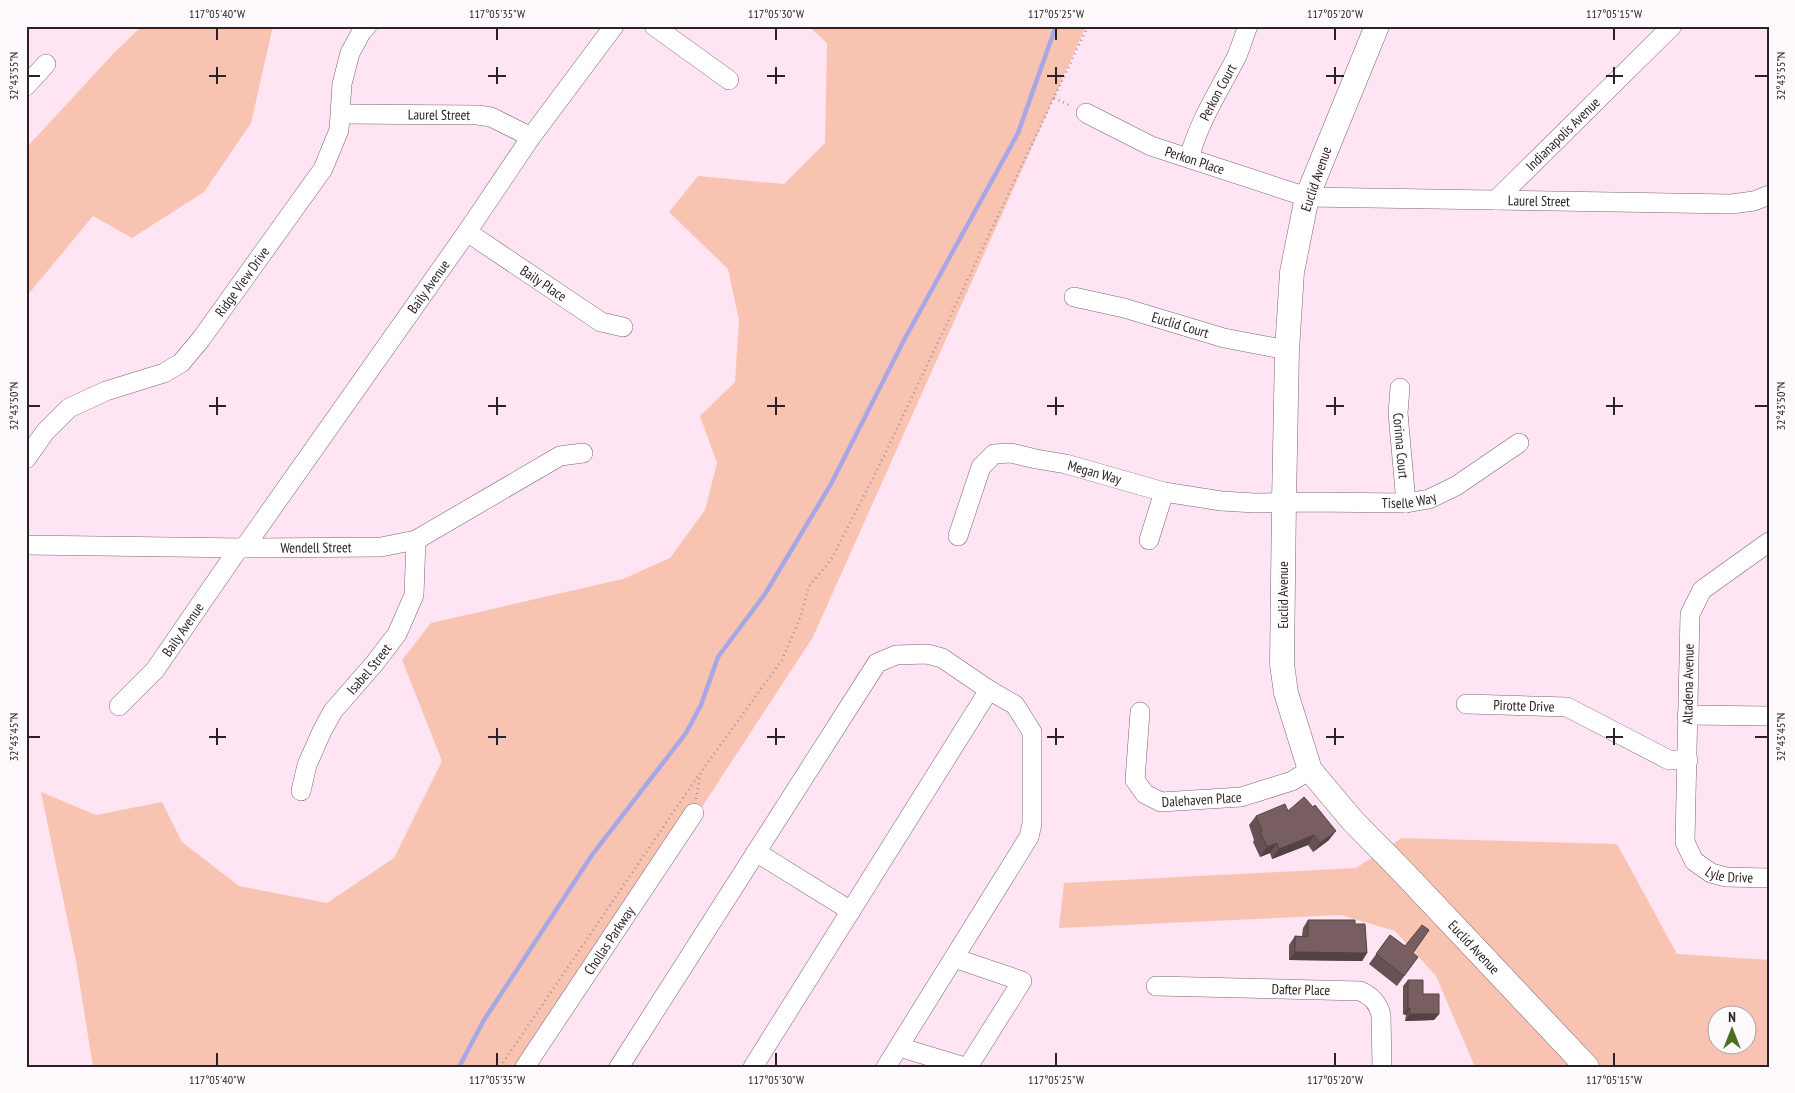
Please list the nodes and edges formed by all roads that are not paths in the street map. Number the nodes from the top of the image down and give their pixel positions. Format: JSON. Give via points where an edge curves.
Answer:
{"nodes":[{"id":1,"x":367,"y":26,"type":"edge"},
{"id":2,"x":614,"y":26,"type":"edge"},
{"id":3,"x":654,"y":26,"type":"edge"},
{"id":4,"x":1248,"y":26,"type":"edge"},
{"id":5,"x":1376,"y":26,"type":"edge"},
{"id":6,"x":1672,"y":26,"type":"edge"},
{"id":7,"x":46,"y":64,"type":"dead end"},
{"id":8,"x":729,"y":80,"type":"dead end"},
{"id":9,"x":26,"y":86,"type":"edge"},
{"id":10,"x":1086,"y":113,"type":"road end"},
{"id":11,"x":341,"y":114,"type":"junction"},
{"id":12,"x":531,"y":137,"type":"junction"},
{"id":13,"x":1189,"y":158,"type":"junction"},
{"id":14,"x":1769,"y":195,"type":"edge"},
{"id":15,"x":1307,"y":197,"type":"junction"},
{"id":16,"x":1496,"y":200,"type":"junction"},
{"id":17,"x":467,"y":232,"type":"junction"},
{"id":18,"x":1074,"y":297,"type":"dead end"},
{"id":19,"x":623,"y":327,"type":"dead end"},
{"id":20,"x":1287,"y":350,"type":"junction"},
{"id":21,"x":1400,"y":388,"type":"dead end"},
{"id":22,"x":1519,"y":443,"type":"dead end"},
{"id":23,"x":583,"y":453,"type":"dead end"},
{"id":24,"x":26,"y":459,"type":"edge"},
{"id":25,"x":1164,"y":492,"type":"junction"},
{"id":26,"x":1284,"y":502,"type":"junction"},
{"id":27,"x":1406,"y":503,"type":"junction"},
{"id":28,"x":958,"y":536,"type":"dead end"},
{"id":29,"x":416,"y":540,"type":"junction"},
{"id":30,"x":1150,"y":540,"type":"dead end"},
{"id":31,"x":1769,"y":542,"type":"edge"},
{"id":32,"x":26,"y":545,"type":"edge"},
{"id":33,"x":241,"y":548,"type":"junction"},
{"id":34,"x":989,"y":690,"type":"junction"},
{"id":35,"x":1466,"y":704,"type":"dead end"},
{"id":36,"x":119,"y":706,"type":"dead end"},
{"id":37,"x":1140,"y":712,"type":"dead end"},
{"id":38,"x":1687,"y":715,"type":"junction"},
{"id":39,"x":1769,"y":716,"type":"edge"},
{"id":40,"x":1688,"y":760,"type":"junction"},
{"id":41,"x":1310,"y":770,"type":"junction"},
{"id":42,"x":301,"y":791,"type":"dead end"},
{"id":43,"x":694,"y":812,"type":"road end"},
{"id":44,"x":756,"y":852,"type":"junction"},
{"id":45,"x":1694,"y":861,"type":"joint"},
{"id":46,"x":1769,"y":878,"type":"edge"},
{"id":47,"x":851,"y":910,"type":"junction"},
{"id":48,"x":954,"y":958,"type":"junction"},
{"id":49,"x":1156,"y":986,"type":"dead end"},
{"id":50,"x":899,"y":1047,"type":"junction"},
{"id":51,"x":529,"y":1065,"type":"edge"},
{"id":52,"x":619,"y":1067,"type":"edge"},
{"id":53,"x":752,"y":1067,"type":"edge"},
{"id":54,"x":886,"y":1067,"type":"edge"},
{"id":55,"x":967,"y":1067,"type":"edge"},
{"id":56,"x":1382,"y":1067,"type":"edge"},
{"id":57,"x":1587,"y":1067,"type":"edge"}],
"edges":[{"from":1,"to":11,"type":"street","name":"Ridge View Drive","via":[[350,53],[342,84]]},
{"from":2,"to":12,"type":"street","name":"Baily Avenue"},
{"from":3,"to":8,"type":"street"},
{"from":4,"to":13,"type":"street","name":"Perkon Court","via":[[1238,54],[1195,135]]},
{"from":5,"to":15,"type":"main road","name":"Euclid Avenue"},
{"from":6,"to":16,"type":"street","name":"Indianapolis Avenue"},
{"from":7,"to":9,"type":"street"},
{"from":10,"to":13,"type":"street","name":"Perkon Place","via":[[1151,146]]},
{"from":11,"to":12,"type":"street","name":"Laurel Street","via":[[478,114]]},
{"from":11,"to":24,"type":"street","name":"Ridge View Drive","via":[[339,130],[323,168],[181,363],[164,373],[106,391],[69,408],[44,432]]},
{"from":12,"to":17,"type":"street","name":"Baily Avenue"},
{"from":13,"to":15,"type":"street","name":"Perkon Place"},
{"from":14,"to":16,"type":"street","name":"Laurel Street","via":[[1731,204]]},
{"from":15,"to":16,"type":"street","name":"Laurel Street"},
{"from":15,"to":20,"type":"main road","name":"Euclid Avenue","via":[[1292,272]]},
{"from":17,"to":19,"type":"street","name":"Baily Place","via":[[601,322]]},
{"from":17,"to":33,"type":"street","name":"Baily Avenue"},
{"from":18,"to":20,"type":"street","name":"Euclid Court","via":[[1124,308],[1224,338]]},
{"from":20,"to":26,"type":"main road","name":"Euclid Avenue"},
{"from":21,"to":27,"type":"street","name":"Corinna Court","via":[[1398,413]]},
{"from":22,"to":27,"type":"street","name":"Tiselle Way","via":[[1456,486],[1429,499]]},
{"from":23,"to":29,"type":"street","name":"Wendell Street","via":[[560,456]]},
{"from":25,"to":26,"type":"street","name":"Megan Way","via":[[1221,502]]},
{"from":25,"to":28,"type":"street","name":"Megan Way","via":[[1066,464],[1011,453],[994,454],[982,467]]},
{"from":25,"to":30,"type":"street"},
{"from":26,"to":27,"type":"street","name":"Tiselle Way"},
{"from":26,"to":41,"type":"main road","name":"Euclid Avenue","via":[[1282,664],[1286,693]]},
{"from":29,"to":33,"type":"street","name":"Wendell Street","via":[[381,547]]},
{"from":29,"to":42,"type":"street","name":"Isabel Street","via":[[414,595],[397,634],[333,711],[307,765]]},
{"from":31,"to":38,"type":"street","name":"Altadena Avenue","via":[[1702,590],[1696,600],[1690,614]]},
{"from":32,"to":33,"type":"street","name":"Wendell Street"},
{"from":33,"to":36,"type":"street","name":"Baily Avenue","via":[[154,670]]},
{"from":34,"to":44,"type":"street","via":[[942,658],[927,654],[896,655],[877,663]]},
{"from":34,"to":47,"type":"street"},
{"from":34,"to":48,"type":"street","via":[[1016,705],[1032,732],[1032,824],[1029,837]]},
{"from":35,"to":40,"type":"street","name":"Pirotte Drive","via":[[1567,707],[1669,760]]},
{"from":37,"to":41,"type":"street","name":"Dalehaven Place","via":[[1134,780],[1145,794],[1160,802],[1241,797],[1292,781]]},
{"from":38,"to":39,"type":"street"},
{"from":38,"to":40,"type":"street","name":"Altadena Avenue"},
{"from":40,"to":45,"type":"street","name":"Altadena Avenue","via":[[1685,842]]},
{"from":41,"to":57,"type":"main road","name":"Euclid Avenue","via":[[1352,820]]},
{"from":43,"to":51,"type":"street","name":"Chollas Parkway"},
{"from":44,"to":47,"type":"street"},
{"from":44,"to":52,"type":"street"},
{"from":45,"to":46,"type":"street","name":"Lyle Drive","via":[[1712,873],[1726,877]]},
{"from":47,"to":53,"type":"street"},
{"from":48,"to":50,"type":"street"},
{"from":48,"to":55,"type":"street","via":[[1022,982]]},
{"from":49,"to":56,"type":"street","name":"Dafter Place","via":[[1355,990],[1366,993],[1376,1002],[1381,1015]]},
{"from":50,"to":54,"type":"street"},
{"from":50,"to":55,"type":"street"}]}
